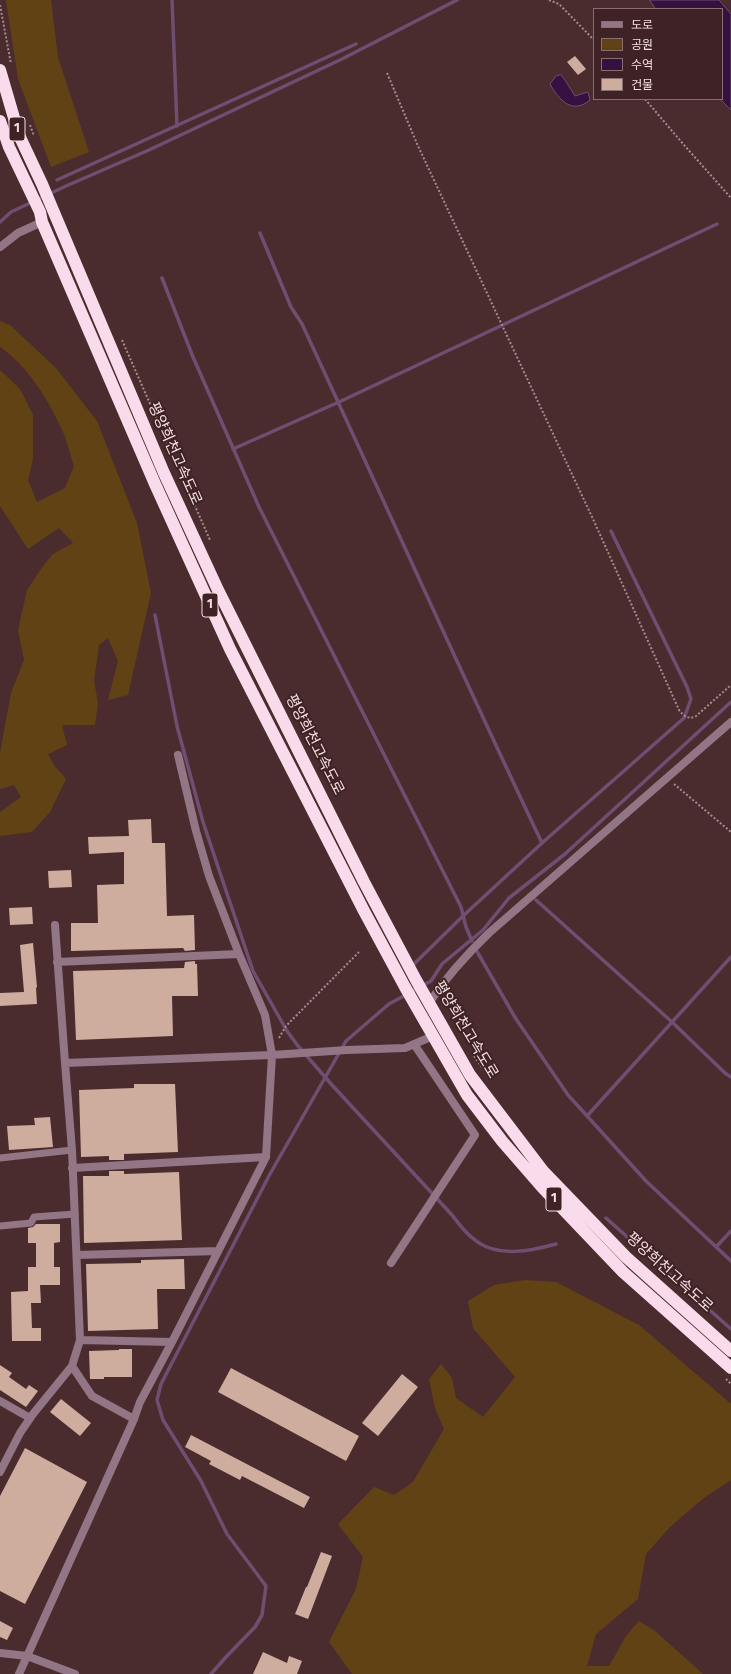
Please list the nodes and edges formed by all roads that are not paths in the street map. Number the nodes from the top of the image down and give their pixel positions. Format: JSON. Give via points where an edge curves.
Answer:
{"nodes":[{"id":1,"x":0,"y":70,"type":"edge"},
{"id":2,"x":0,"y":121,"type":"edge"},
{"id":3,"x":44,"y":214,"type":"junction"},
{"id":4,"x":0,"y":247,"type":"edge"},
{"id":5,"x":731,"y":722,"type":"edge"},
{"id":6,"x":178,"y":755,"type":"dead end"},
{"id":7,"x":55,"y":925,"type":"dead end"},
{"id":8,"x":239,"y":954,"type":"junction"},
{"id":9,"x":57,"y":962,"type":"junction"},
{"id":10,"x":426,"y":998,"type":"junction"},
{"id":11,"x":433,"y":1036,"type":"junction"},
{"id":12,"x":414,"y":1044,"type":"junction"},
{"id":13,"x":272,"y":1055,"type":"junction"},
{"id":14,"x":65,"y":1063,"type":"junction"},
{"id":15,"x":72,"y":1150,"type":"junction"},
{"id":16,"x":266,"y":1157,"type":"junction"},
{"id":17,"x":0,"y":1158,"type":"edge"},
{"id":18,"x":72,"y":1168,"type":"junction"},
{"id":19,"x":75,"y":1214,"type":"junction"},
{"id":20,"x":0,"y":1226,"type":"edge"},
{"id":21,"x":218,"y":1251,"type":"junction"},
{"id":22,"x":77,"y":1255,"type":"junction"},
{"id":23,"x":391,"y":1263,"type":"dead end"},
{"id":24,"x":80,"y":1340,"type":"junction"},
{"id":25,"x":172,"y":1342,"type":"junction"},
{"id":26,"x":731,"y":1351,"type":"edge"},
{"id":27,"x":72,"y":1366,"type":"junction"},
{"id":28,"x":731,"y":1368,"type":"edge"},
{"id":29,"x":0,"y":1401,"type":"edge"},
{"id":30,"x":30,"y":1418,"type":"junction"},
{"id":31,"x":134,"y":1419,"type":"junction"},
{"id":32,"x":0,"y":1472,"type":"edge"},
{"id":33,"x":0,"y":1653,"type":"edge"},
{"id":34,"x":27,"y":1656,"type":"junction"},
{"id":35,"x":19,"y":1674,"type":"edge"},
{"id":36,"x":75,"y":1674,"type":"edge"}],
"edges":[{"from":1,"to":3,"type":"highway","name":"평양희천고속도로","number":"1","via":[[19,135],[42,184]]},
{"from":2,"to":3,"type":"highway","name":"평양희천고속도로","number":"1","via":[[29,190]]},
{"from":3,"to":4,"type":"street"},
{"from":3,"to":10,"type":"highway","name":"평양희천고속도로","number":"1","via":[[218,590],[364,882]]},
{"from":3,"to":11,"type":"highway","name":"평양희천고속도로","number":"1","via":[[155,484],[230,649],[364,911]]},
{"from":5,"to":10,"type":"street","via":[[511,913],[478,943]]},
{"from":6,"to":8,"type":"street","via":[[209,876]]},
{"from":7,"to":9,"type":"street"},
{"from":8,"to":9,"type":"street"},
{"from":8,"to":13,"type":"street","via":[[265,1015]]},
{"from":9,"to":14,"type":"street"},
{"from":10,"to":26,"type":"highway","name":"평양희천고속도로","number":"1","via":[[470,1075],[543,1171],[626,1257]]},
{"from":11,"to":12,"type":"street"},
{"from":11,"to":28,"type":"highway","name":"평양희천고속도로","number":"1","via":[[467,1095],[542,1187],[623,1272]]},
{"from":12,"to":13,"type":"street","via":[[405,1048]]},
{"from":12,"to":23,"type":"street","via":[[475,1135]]},
{"from":13,"to":14,"type":"street"},
{"from":13,"to":16,"type":"street"},
{"from":14,"to":15,"type":"street"},
{"from":15,"to":17,"type":"lane"},
{"from":15,"to":18,"type":"street"},
{"from":16,"to":18,"type":"street"},
{"from":16,"to":21,"type":"street"},
{"from":18,"to":19,"type":"street"},
{"from":19,"to":20,"type":"lane","via":[[34,1217],[31,1223]]},
{"from":19,"to":22,"type":"street"},
{"from":21,"to":22,"type":"street"},
{"from":21,"to":25,"type":"street"},
{"from":22,"to":24,"type":"street"},
{"from":24,"to":25,"type":"street"},
{"from":24,"to":27,"type":"street"},
{"from":25,"to":31,"type":"street","via":[[140,1402]]},
{"from":27,"to":30,"type":"street"},
{"from":27,"to":31,"type":"street","via":[[92,1396]]},
{"from":29,"to":30,"type":"street"},
{"from":30,"to":32,"type":"street"},
{"from":31,"to":34,"type":"street"},
{"from":33,"to":34,"type":"street"},
{"from":34,"to":35,"type":"street"},
{"from":34,"to":36,"type":"street"}]}
